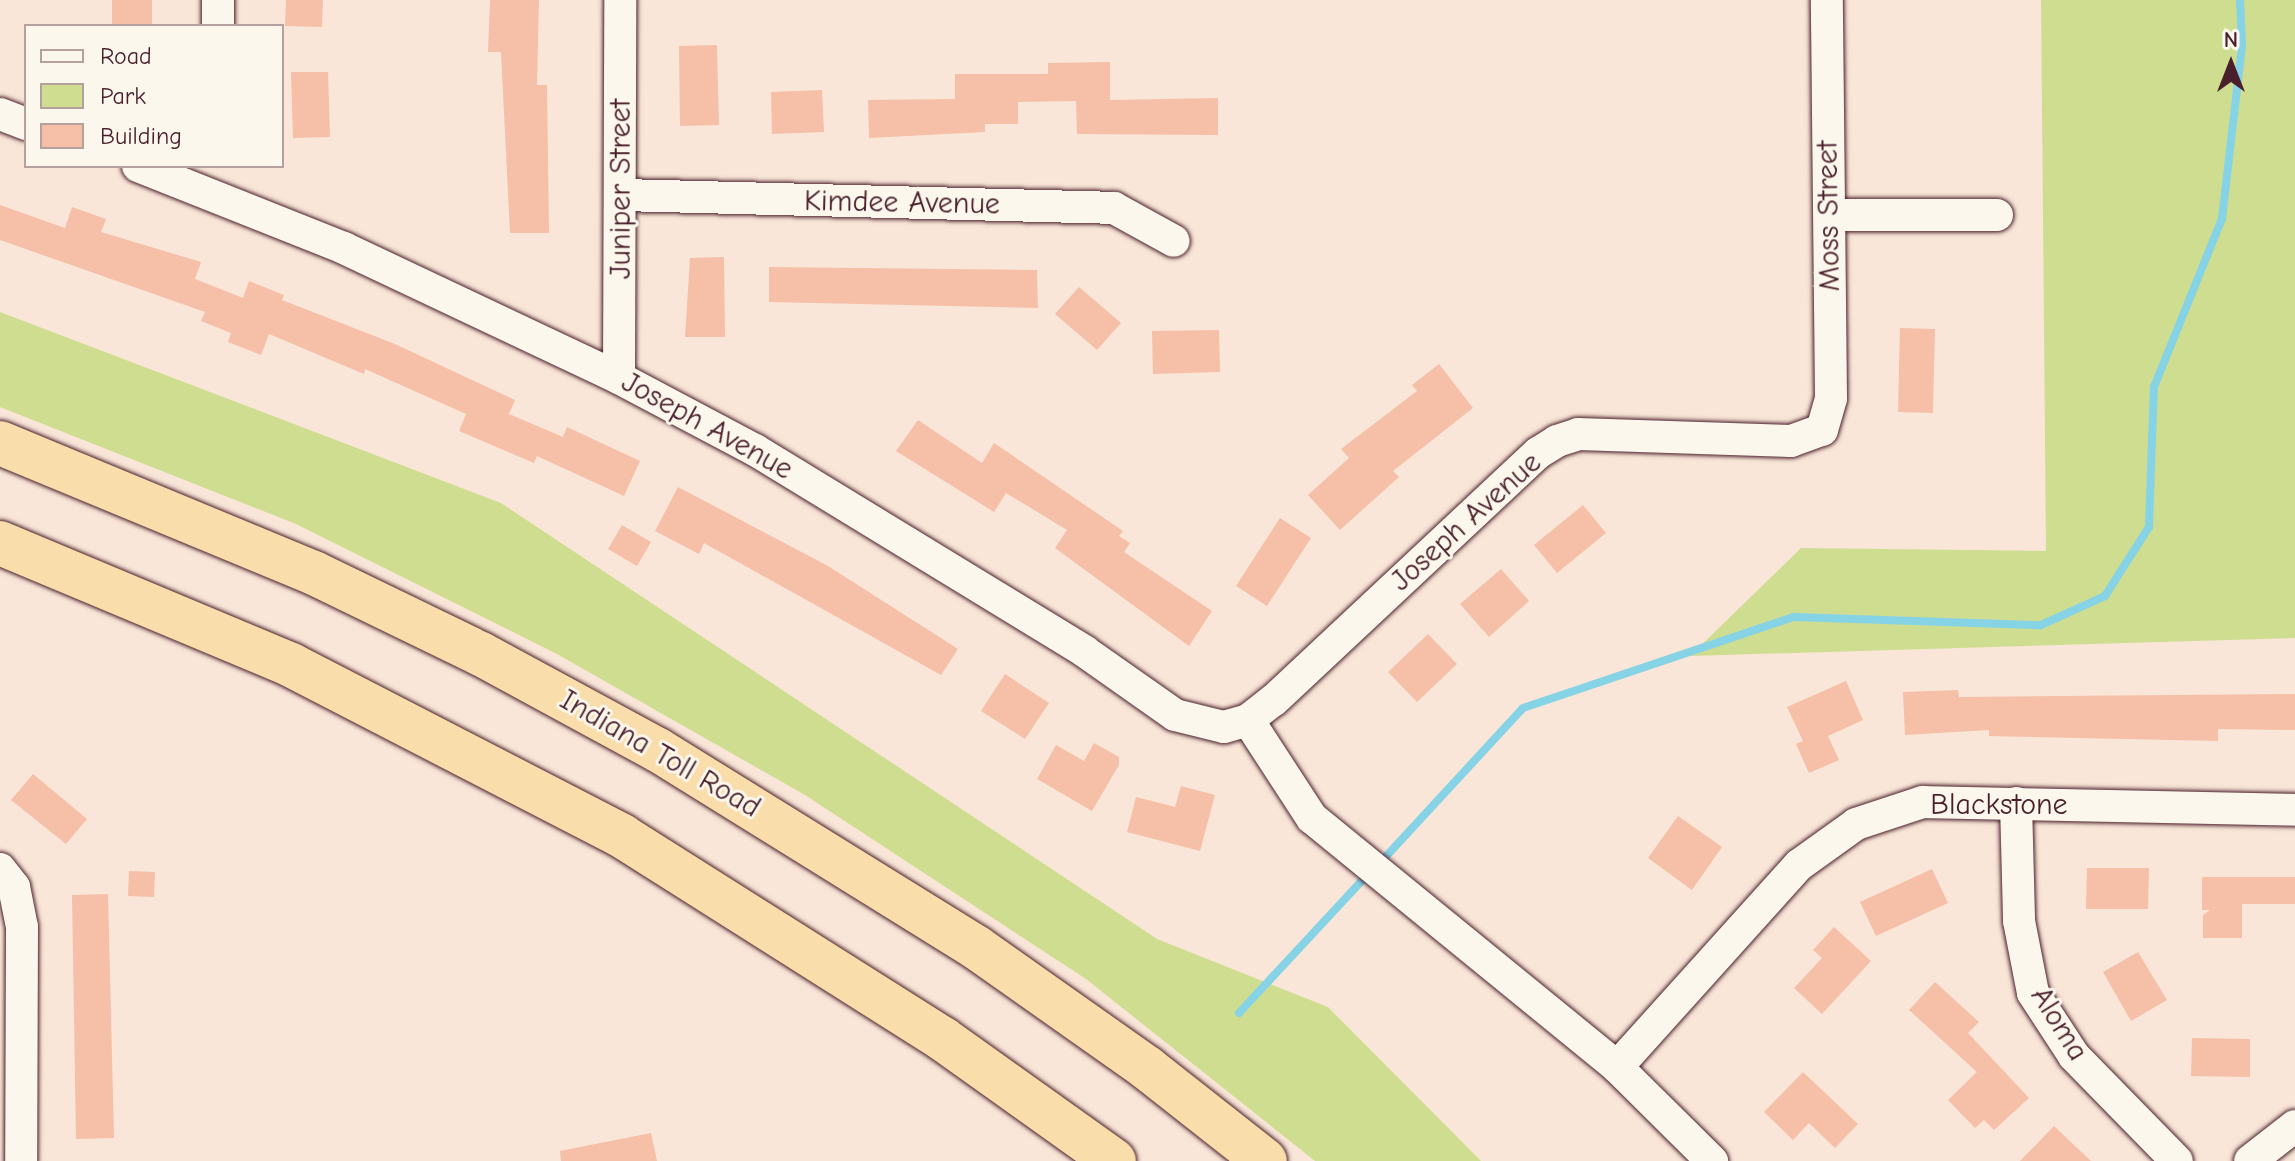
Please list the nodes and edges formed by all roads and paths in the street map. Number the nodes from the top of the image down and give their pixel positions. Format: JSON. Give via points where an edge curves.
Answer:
{"nodes":[{"id":1,"x":218,"y":0,"type":"edge"},
{"id":2,"x":620,"y":0,"type":"edge"},
{"id":3,"x":1827,"y":0,"type":"edge"},
{"id":4,"x":218,"y":24,"type":"edge"},
{"id":5,"x":0,"y":114,"type":"edge"},
{"id":6,"x":24,"y":123,"type":"edge"},
{"id":7,"x":148,"y":168,"type":"edge"},
{"id":8,"x":219,"y":182,"type":"edge"},
{"id":9,"x":622,"y":195,"type":"junction"},
{"id":10,"x":1830,"y":215,"type":"junction"},
{"id":11,"x":1997,"y":215,"type":"dead end"},
{"id":12,"x":1174,"y":241,"type":"dead end"},
{"id":13,"x":619,"y":378,"type":"junction"},
{"id":14,"x":1822,"y":430,"type":"joint"},
{"id":15,"x":0,"y":443,"type":"edge"},
{"id":16,"x":0,"y":543,"type":"edge"},
{"id":17,"x":1248,"y":720,"type":"junction"},
{"id":18,"x":2016,"y":803,"type":"junction"},
{"id":19,"x":2295,"y":810,"type":"edge"},
{"id":20,"x":0,"y":869,"type":"edge"},
{"id":21,"x":1617,"y":1067,"type":"junction"},
{"id":22,"x":10,"y":1116,"type":"edge"},
{"id":23,"x":2295,"y":1126,"type":"edge"},
{"id":24,"x":21,"y":1161,"type":"edge"},
{"id":25,"x":1114,"y":1161,"type":"edge"},
{"id":26,"x":1265,"y":1161,"type":"edge"},
{"id":27,"x":1712,"y":1161,"type":"edge"},
{"id":28,"x":2177,"y":1161,"type":"edge"},
{"id":29,"x":2250,"y":1161,"type":"edge"}],
"edges":[{"from":1,"to":4,"type":"street"},
{"from":2,"to":9,"type":"street","name":"Juniper Street"},
{"from":3,"to":10,"type":"street","name":"Moss Street"},
{"from":5,"to":6,"type":"street"},
{"from":7,"to":8,"type":"street","name":"Joseph Avenue"},
{"from":8,"to":13,"type":"street","name":"Joseph Avenue"},
{"from":9,"to":12,"type":"street","name":"Kimdee Avenue","via":[[1114,208]]},
{"from":9,"to":13,"type":"street","name":"Juniper Street"},
{"from":10,"to":11,"type":"street"},
{"from":10,"to":14,"type":"street","name":"Moss Street","via":[[1831,398]]},
{"from":13,"to":17,"type":"street","name":"Joseph Avenue","via":[[755,450],[1084,651],[1175,715],[1213,726]]},
{"from":14,"to":17,"type":"street","name":"Joseph Avenue","via":[[1791,441],[1578,434],[1557,441]]},
{"from":15,"to":26,"type":"highway","name":"Indiana Toll Road","via":[[314,573],[481,654],[658,750],[977,948],[1147,1068]]},
{"from":16,"to":25,"type":"highway","via":[[291,665],[622,836],[943,1039]]},
{"from":17,"to":21,"type":"street","via":[[1312,818]]},
{"from":18,"to":19,"type":"street","name":"Blackstone"},
{"from":18,"to":21,"type":"street","name":"Blackstone","via":[[1923,802],[1856,824],[1799,865]]},
{"from":18,"to":28,"type":"street","name":"Aloma","via":[[2019,921],[2033,993],[2074,1056]]},
{"from":20,"to":22,"type":"street","via":[[14,887],[22,927]]},
{"from":21,"to":27,"type":"street"},
{"from":22,"to":24,"type":"street"},
{"from":23,"to":29,"type":"street"}]}
